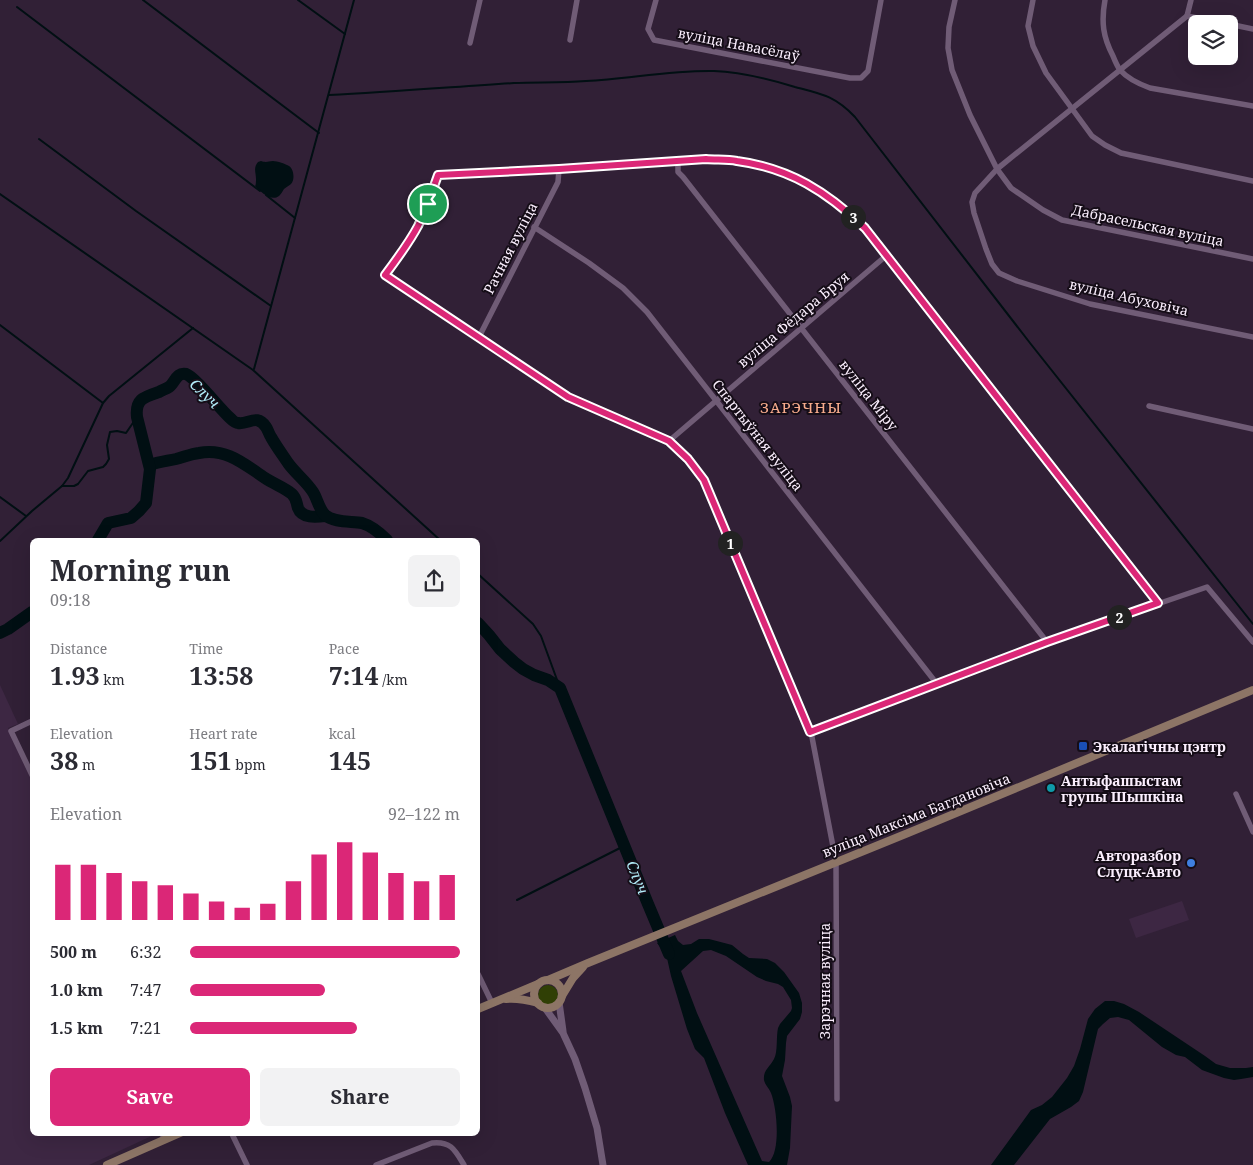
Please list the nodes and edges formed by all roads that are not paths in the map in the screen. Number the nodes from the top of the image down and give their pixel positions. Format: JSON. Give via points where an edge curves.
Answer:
{"nodes":[{"id":1,"x":480,"y":0,"type":"edge"},
{"id":2,"x":577,"y":0,"type":"edge"},
{"id":3,"x":656,"y":0,"type":"edge"},
{"id":4,"x":881,"y":0,"type":"edge"},
{"id":5,"x":955,"y":0,"type":"edge"},
{"id":6,"x":1033,"y":0,"type":"edge"},
{"id":7,"x":1105,"y":0,"type":"edge"},
{"id":8,"x":1191,"y":0,"type":"edge"},
{"id":9,"x":1187,"y":16,"type":"joint"},
{"id":10,"x":1238,"y":26,"type":"edge"},
{"id":11,"x":1253,"y":29,"type":"edge"},
{"id":12,"x":570,"y":40,"type":"dead end"},
{"id":13,"x":470,"y":43,"type":"dead end"},
{"id":14,"x":1120,"y":70,"type":"junction"},
{"id":15,"x":1253,"y":106,"type":"edge"},
{"id":16,"x":1071,"y":109,"type":"junction"},
{"id":17,"x":678,"y":161,"type":"junction"},
{"id":18,"x":559,"y":169,"type":"junction"},
{"id":19,"x":997,"y":169,"type":"junction"},
{"id":20,"x":1253,"y":182,"type":"edge"},
{"id":21,"x":534,"y":227,"type":"junction"},
{"id":22,"x":887,"y":256,"type":"junction"},
{"id":23,"x":1253,"y":259,"type":"edge"},
{"id":24,"x":801,"y":329,"type":"junction"},
{"id":25,"x":1253,"y":337,"type":"edge"},
{"id":26,"x":479,"y":338,"type":"junction"},
{"id":27,"x":716,"y":402,"type":"junction"},
{"id":28,"x":1149,"y":406,"type":"dead end"},
{"id":29,"x":1253,"y":429,"type":"edge"},
{"id":30,"x":669,"y":441,"type":"junction"},
{"id":31,"x":1158,"y":603,"type":"junction"},
{"id":32,"x":1047,"y":642,"type":"junction"},
{"id":33,"x":1253,"y":642,"type":"edge"},
{"id":34,"x":937,"y":684,"type":"junction"},
{"id":35,"x":1253,"y":690,"type":"edge"},
{"id":36,"x":30,"y":721,"type":"edge"},
{"id":37,"x":810,"y":732,"type":"junction"},
{"id":38,"x":30,"y":772,"type":"edge"},
{"id":39,"x":1236,"y":794,"type":"dead end"},
{"id":40,"x":1253,"y":832,"type":"edge"},
{"id":41,"x":836,"y":862,"type":"junction"},
{"id":42,"x":588,"y":963,"type":"junction"},
{"id":43,"x":480,"y":978,"type":"edge"},
{"id":44,"x":548,"y":980,"type":"junction"},
{"id":45,"x":539,"y":984,"type":"junction"},
{"id":46,"x":502,"y":999,"type":"junction"},
{"id":47,"x":560,"y":1000,"type":"junction"},
{"id":48,"x":492,"y":1003,"type":"junction"},
{"id":49,"x":538,"y":1004,"type":"junction"},
{"id":50,"x":480,"y":1008,"type":"edge"},
{"id":51,"x":545,"y":1008,"type":"junction"},
{"id":52,"x":563,"y":1034,"type":"junction"},
{"id":53,"x":838,"y":1099,"type":"dead end"},
{"id":54,"x":163,"y":1136,"type":"edge"},
{"id":55,"x":233,"y":1136,"type":"edge"},
{"id":56,"x":107,"y":1165,"type":"edge"},
{"id":57,"x":247,"y":1165,"type":"edge"},
{"id":58,"x":376,"y":1165,"type":"edge"},
{"id":59,"x":464,"y":1165,"type":"edge"},
{"id":60,"x":604,"y":1165,"type":"edge"}],
"edges":[{"from":1,"to":13,"type":"street"},
{"from":2,"to":12,"type":"street"},
{"from":3,"to":4,"type":"street","name":"вуліца Навасёлаў","via":[[648,29],[654,40],[850,78],[861,78],[868,72]]},
{"from":5,"to":19,"type":"street","name":"Дабрасельская вуліца","via":[[948,48],[952,70]]},
{"from":6,"to":16,"type":"street","via":[[1028,26],[1033,46],[1046,73]]},
{"from":7,"to":14,"type":"street","via":[[1103,29],[1109,50]]},
{"from":8,"to":9,"type":"street"},
{"from":9,"to":14,"type":"street"},
{"from":10,"to":11,"type":"street"},
{"from":14,"to":15,"type":"street","via":[[1150,88]]},
{"from":14,"to":16,"type":"street"},
{"from":16,"to":19,"type":"street"},
{"from":16,"to":20,"type":"street","via":[[1092,136],[1121,153]]},
{"from":17,"to":18,"type":"street"},
{"from":17,"to":22,"type":"street","via":[[736,160],[792,176],[844,208]]},
{"from":17,"to":24,"type":"street","name":"вуліца Міру","via":[[678,172]]},
{"from":18,"to":21,"type":"street","name":"Рачная вуліца","via":[[558,182]]},
{"from":18,"to":26,"type":"street","name":"Зарэчная вуліца","via":[[438,175],[417,228],[385,275]]},
{"from":19,"to":23,"type":"street","name":"Дабрасельская вуліца","via":[[1011,188],[1062,220]]},
{"from":19,"to":25,"type":"street","name":"вуліца Абуховіча","via":[[975,193],[972,202],[986,249],[999,273],[1090,304]]},
{"from":21,"to":26,"type":"street","name":"Рачная вуліца"},
{"from":21,"to":27,"type":"street","name":"Спартыўная вуліца","via":[[623,288],[647,312]]},
{"from":22,"to":24,"type":"street","name":"вуліца Фёдара Бруя"},
{"from":22,"to":31,"type":"street"},
{"from":24,"to":27,"type":"street","name":"вуліца Фёдара Бруя"},
{"from":24,"to":32,"type":"street","name":"вуліца Міру"},
{"from":26,"to":30,"type":"street","name":"Зарэчная вуліца","via":[[568,397]]},
{"from":27,"to":30,"type":"street","name":"вуліца Фёдара Бруя"},
{"from":27,"to":34,"type":"street","name":"Спартыўная вуліца"},
{"from":28,"to":29,"type":"street"},
{"from":30,"to":37,"type":"street","name":"Зарэчная вуліца","via":[[704,480]]},
{"from":31,"to":32,"type":"street"},
{"from":31,"to":33,"type":"street","via":[[1207,586]]},
{"from":32,"to":34,"type":"street"},
{"from":34,"to":37,"type":"street"},
{"from":35,"to":41,"type":"main road","name":"вуліца Максіма Багдановіча"},
{"from":36,"to":38,"type":"street","via":[[11,731]]},
{"from":37,"to":41,"type":"street","name":"Зарэчная вуліца"},
{"from":39,"to":40,"type":"street"},
{"from":41,"to":42,"type":"main road","name":"вуліца Максіма Багдановіча"},
{"from":41,"to":53,"type":"street","name":"Зарэчная вуліца"},
{"from":42,"to":44,"type":"main road","name":"вуліца Максіма Багдановіча"},
{"from":42,"to":47,"type":"main road","name":"вуліца Максіма Багдановіча","via":[[573,978]]},
{"from":43,"to":48,"type":"street"},
{"from":44,"to":45,"type":"main road"},
{"from":44,"to":47,"type":"main road","via":[[559,986],[562,992]]},
{"from":45,"to":46,"type":"main road"},
{"from":45,"to":49,"type":"main road","via":[[534,994]]},
{"from":46,"to":48,"type":"main road"},
{"from":46,"to":49,"type":"main road","via":[[514,998]]},
{"from":47,"to":51,"type":"main road"},
{"from":47,"to":52,"type":"street"},
{"from":48,"to":50,"type":"main road"},
{"from":49,"to":51,"type":"main road"},
{"from":51,"to":52,"type":"street"},
{"from":52,"to":60,"type":"street","via":[[585,1088]]},
{"from":54,"to":56,"type":"main road"},
{"from":55,"to":57,"type":"street"},
{"from":58,"to":59,"type":"street","via":[[441,1142],[450,1145]]}]}
